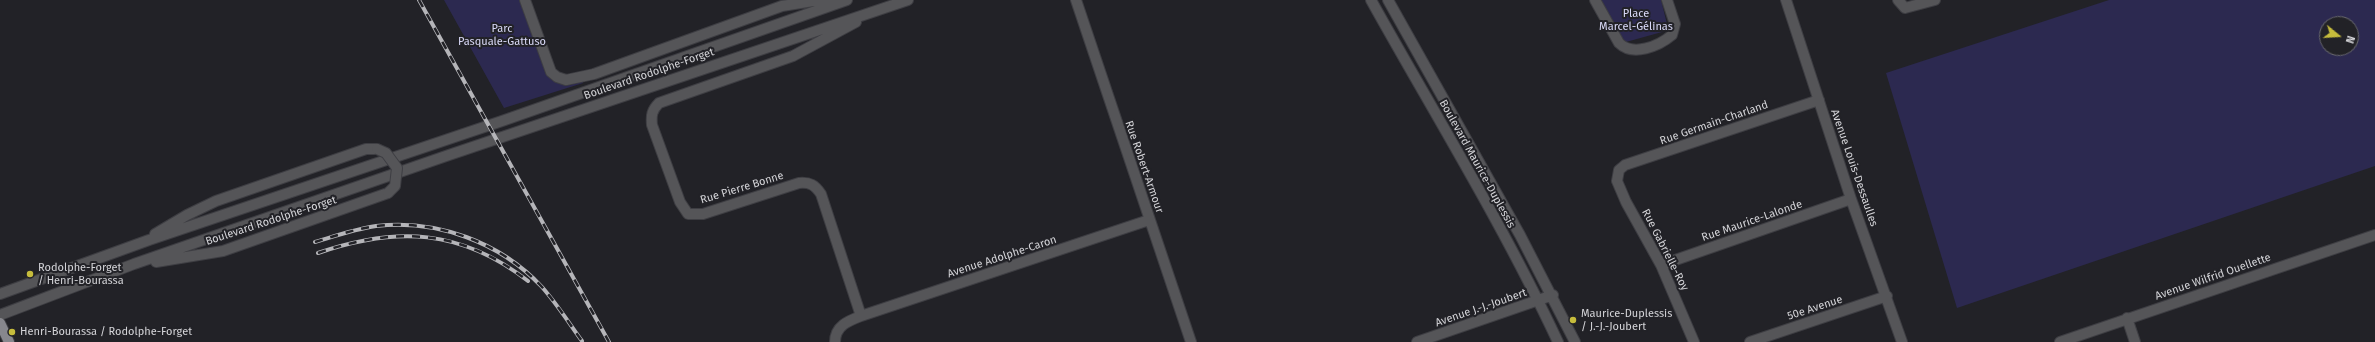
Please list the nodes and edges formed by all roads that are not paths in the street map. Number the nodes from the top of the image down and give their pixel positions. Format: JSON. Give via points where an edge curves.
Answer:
{"nodes":[{"id":1,"x":525,"y":0,"type":"edge"},
{"id":2,"x":846,"y":0,"type":"edge"},
{"id":3,"x":908,"y":0,"type":"edge"},
{"id":4,"x":1076,"y":0,"type":"edge"},
{"id":5,"x":1371,"y":0,"type":"edge"},
{"id":6,"x":1388,"y":0,"type":"edge"},
{"id":7,"x":1595,"y":0,"type":"edge"},
{"id":8,"x":1667,"y":0,"type":"edge"},
{"id":9,"x":1786,"y":0,"type":"edge"},
{"id":10,"x":1898,"y":0,"type":"edge"},
{"id":11,"x":1935,"y":0,"type":"edge"},
{"id":12,"x":879,"y":9,"type":"junction"},
{"id":13,"x":1819,"y":100,"type":"junction"},
{"id":14,"x":1619,"y":170,"type":"joint"},
{"id":15,"x":1851,"y":199,"type":"junction"},
{"id":16,"x":1149,"y":220,"type":"junction"},
{"id":17,"x":2375,"y":235,"type":"edge"},
{"id":18,"x":149,"y":240,"type":"junction"},
{"id":19,"x":134,"y":264,"type":"junction"},
{"id":20,"x":1661,"y":265,"type":"junction"},
{"id":21,"x":0,"y":294,"type":"edge"},
{"id":22,"x":1552,"y":295,"type":"junction"},
{"id":23,"x":1887,"y":296,"type":"junction"},
{"id":24,"x":1539,"y":301,"type":"junction"},
{"id":25,"x":0,"y":315,"type":"edge"},
{"id":26,"x":861,"y":316,"type":"junction"},
{"id":27,"x":2127,"y":318,"type":"junction"},
{"id":28,"x":0,"y":323,"type":"edge"},
{"id":29,"x":9,"y":342,"type":"edge"},
{"id":30,"x":835,"y":342,"type":"edge"},
{"id":31,"x":1191,"y":342,"type":"edge"},
{"id":32,"x":1417,"y":342,"type":"edge"},
{"id":33,"x":1558,"y":342,"type":"edge"},
{"id":34,"x":1575,"y":342,"type":"edge"},
{"id":35,"x":1694,"y":342,"type":"edge"},
{"id":36,"x":1750,"y":342,"type":"edge"},
{"id":37,"x":1902,"y":342,"type":"edge"},
{"id":38,"x":2060,"y":342,"type":"edge"},
{"id":39,"x":2135,"y":342,"type":"edge"}],
"edges":[{"from":1,"to":2,"type":"street","name":"Boulevard Rodolphe-Forget","via":[[547,66],[557,77],[566,80],[594,74],[782,6],[813,1]]},
{"from":2,"to":18,"type":"street","name":"Boulevard Rodolphe-Forget","via":[[509,119]]},
{"from":3,"to":12,"type":"street","name":"Boulevard Rodolphe-Forget"},
{"from":4,"to":16,"type":"street","name":"Rue Robert-Armour"},
{"from":5,"to":24,"type":"street","name":"Boulevard Maurice-Duplessis"},
{"from":6,"to":22,"type":"street","name":"Boulevard Maurice-Duplessis"},
{"from":7,"to":8,"type":"street","via":[[1619,44],[1634,51],[1672,35],[1675,24]]},
{"from":9,"to":13,"type":"street","name":"Avenue Louis-Dessaulles"},
{"from":10,"to":11,"type":"street","via":[[1905,8]]},
{"from":12,"to":19,"type":"street","name":"Boulevard Rodolphe-Forget"},
{"from":12,"to":26,"type":"street","name":"Rue Pierre Bonne","via":[[793,56],[666,100],[653,109],[652,125],[680,202],[688,214],[703,214],[806,182],[812,184],[820,194]]},
{"from":13,"to":14,"type":"street","name":"Rue Germain-Charland","via":[[1625,165]]},
{"from":13,"to":15,"type":"street","name":"Avenue Louis-Dessaulles"},
{"from":14,"to":20,"type":"street","name":"Rue Gabrielle-Roy","via":[[1617,181],[1626,202]]},
{"from":15,"to":20,"type":"street","name":"Rue Maurice-Lalonde"},
{"from":15,"to":23,"type":"street","name":"Avenue Louis-Dessaulles"},
{"from":16,"to":26,"type":"street","name":"Avenue Adolphe-Caron"},
{"from":16,"to":31,"type":"street","name":"Rue Robert-Armour"},
{"from":17,"to":27,"type":"street","name":"Avenue Wilfrid Ouellette"},
{"from":18,"to":19,"type":"street","name":"Boulevard Rodolphe-Forget","bridge":true,"via":[[187,215],[216,201],[366,148],[386,153],[397,168],[395,186],[388,193],[223,252]]},
{"from":18,"to":21,"type":"street","name":"Boulevard Rodolphe-Forget"},
{"from":19,"to":25,"type":"street","name":"Boulevard Rodolphe-Forget"},
{"from":20,"to":35,"type":"street","name":"Rue Gabrielle-Roy"},
{"from":22,"to":24,"type":"street","name":"Avenue J.-J.-Joubert"},
{"from":22,"to":34,"type":"street","name":"Boulevard Maurice-Duplessis"},
{"from":23,"to":36,"type":"street","name":"50e Avenue"},
{"from":23,"to":37,"type":"street","name":"Avenue Louis-Dessaulles"},
{"from":24,"to":32,"type":"street","name":"Avenue J.-J.-Joubert"},
{"from":24,"to":33,"type":"street","name":"Boulevard Maurice-Duplessis"},
{"from":26,"to":30,"type":"street","via":[[843,325],[837,331]]},
{"from":27,"to":38,"type":"street","name":"Avenue Wilfrid Ouellette"},
{"from":27,"to":39,"type":"street"},
{"from":28,"to":29,"type":"main road"}]}
